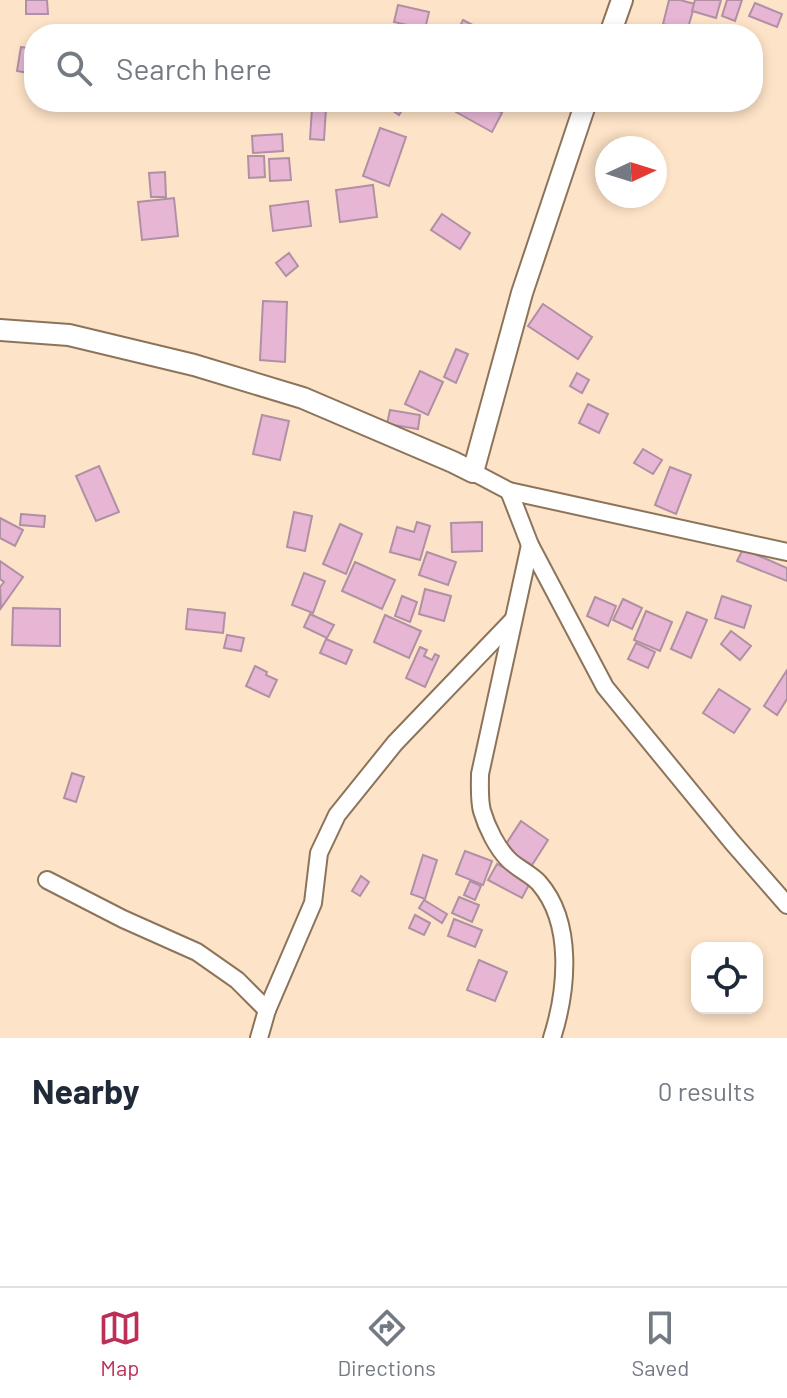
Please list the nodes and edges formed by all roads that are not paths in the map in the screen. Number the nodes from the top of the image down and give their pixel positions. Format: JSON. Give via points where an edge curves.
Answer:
{"nodes":[{"id":1,"x":622,"y":0,"type":"edge"},
{"id":2,"x":614,"y":24,"type":"edge"},
{"id":3,"x":583,"y":112,"type":"edge"},
{"id":4,"x":0,"y":330,"type":"edge"},
{"id":5,"x":473,"y":472,"type":"junction"},
{"id":6,"x":509,"y":491,"type":"junction"},
{"id":7,"x":530,"y":545,"type":"junction"},
{"id":8,"x":787,"y":552,"type":"edge"},
{"id":9,"x":514,"y":619,"type":"junction"},
{"id":10,"x":47,"y":880,"type":"dead end"},
{"id":11,"x":787,"y":905,"type":"edge"},
{"id":12,"x":267,"y":1010,"type":"junction"},
{"id":13,"x":259,"y":1038,"type":"edge"},
{"id":14,"x":552,"y":1038,"type":"edge"}],
"edges":[{"from":1,"to":2,"type":"street"},
{"from":3,"to":5,"type":"street","via":[[522,293]]},
{"from":4,"to":5,"type":"street","via":[[69,335],[194,365],[303,398]]},
{"from":5,"to":6,"type":"street"},
{"from":6,"to":7,"type":"street"},
{"from":6,"to":8,"type":"street"},
{"from":7,"to":9,"type":"street"},
{"from":7,"to":11,"type":"street","via":[[605,687]]},
{"from":9,"to":12,"type":"street","via":[[395,743],[337,815],[319,853],[313,903]]},
{"from":9,"to":14,"type":"street","via":[[480,774],[481,809],[496,842],[538,881],[554,905],[565,955]]},
{"from":10,"to":12,"type":"street","via":[[197,952]]},
{"from":12,"to":13,"type":"street"}]}
